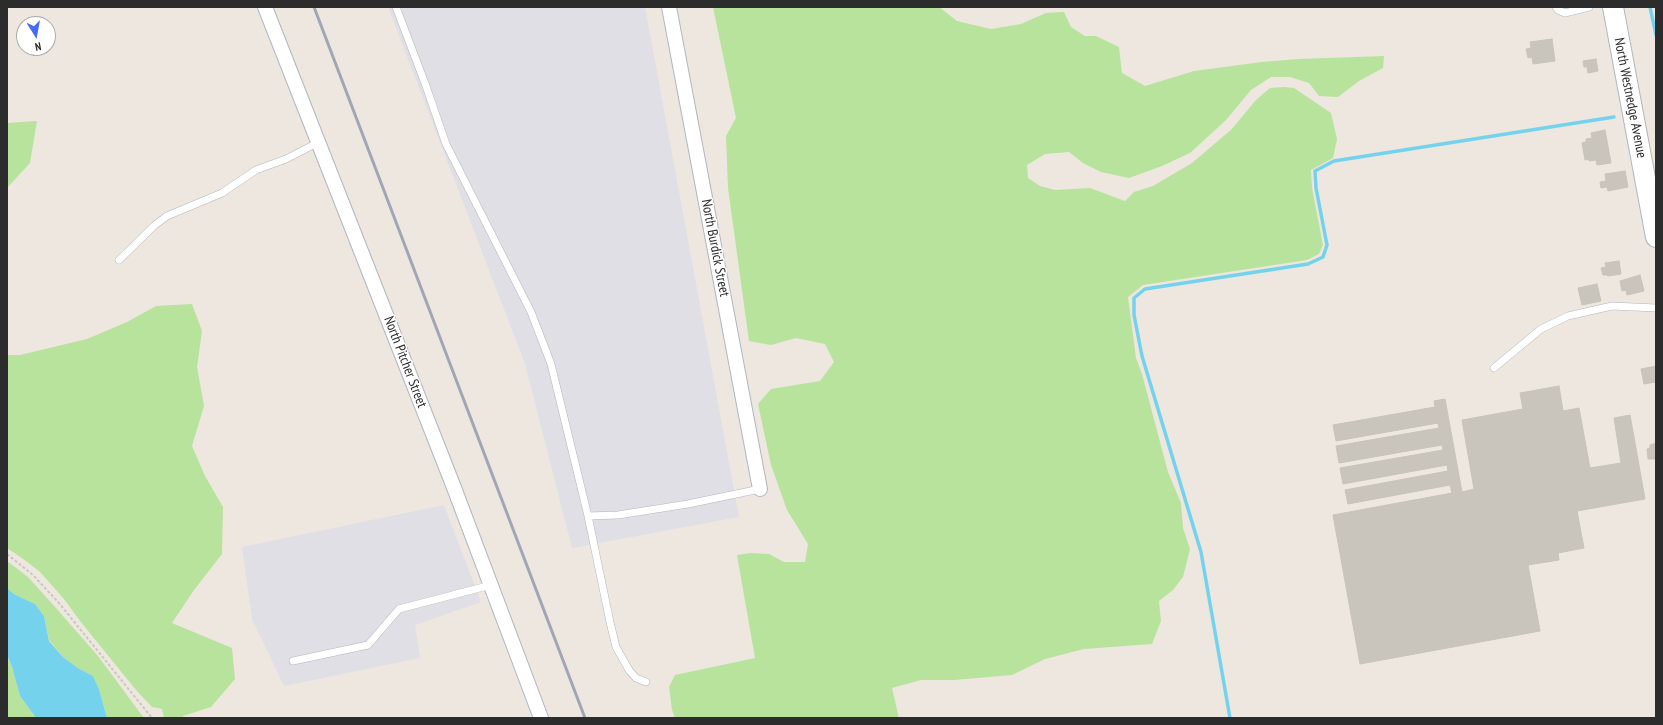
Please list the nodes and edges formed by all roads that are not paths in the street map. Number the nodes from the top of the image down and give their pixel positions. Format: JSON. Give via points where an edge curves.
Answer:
{"nodes":[{"id":1,"x":265,"y":7,"type":"edge"},
{"id":2,"x":396,"y":7,"type":"edge"},
{"id":3,"x":669,"y":7,"type":"edge"},
{"id":4,"x":1556,"y":7,"type":"edge"},
{"id":5,"x":1589,"y":7,"type":"edge"},
{"id":6,"x":1613,"y":7,"type":"edge"},
{"id":7,"x":319,"y":142,"type":"junction"},
{"id":8,"x":1656,"y":237,"type":"edge"},
{"id":9,"x":119,"y":260,"type":"dead end"},
{"id":10,"x":1656,"y":308,"type":"edge"},
{"id":11,"x":1494,"y":368,"type":"dead end"},
{"id":12,"x":760,"y":489,"type":"joint"},
{"id":13,"x":588,"y":516,"type":"junction"},
{"id":14,"x":491,"y":585,"type":"junction"},
{"id":15,"x":293,"y":661,"type":"dead end"},
{"id":16,"x":646,"y":682,"type":"dead end"},
{"id":17,"x":541,"y":718,"type":"edge"}],
"edges":[{"from":1,"to":7,"type":"street","name":"North Pitcher Street"},
{"from":2,"to":13,"type":"lane","via":[[446,144],[531,312],[551,364]]},
{"from":3,"to":12,"type":"street","name":"North Burdick Street"},
{"from":4,"to":5,"type":"lane","via":[[1565,13]]},
{"from":6,"to":8,"type":"street","name":"North Westnedge Avenue"},
{"from":7,"to":9,"type":"lane","via":[[298,154],[256,170],[222,193],[167,216]]},
{"from":7,"to":14,"type":"street","name":"North Pitcher Street"},
{"from":10,"to":11,"type":"lane","via":[[1612,306],[1568,316],[1541,329]]},
{"from":12,"to":13,"type":"lane","via":[[618,515]]},
{"from":13,"to":16,"type":"lane","via":[[616,647],[629,670],[636,678]]},
{"from":14,"to":15,"type":"lane","via":[[399,609],[368,645]]},
{"from":14,"to":17,"type":"street","name":"North Pitcher Street"}]}
